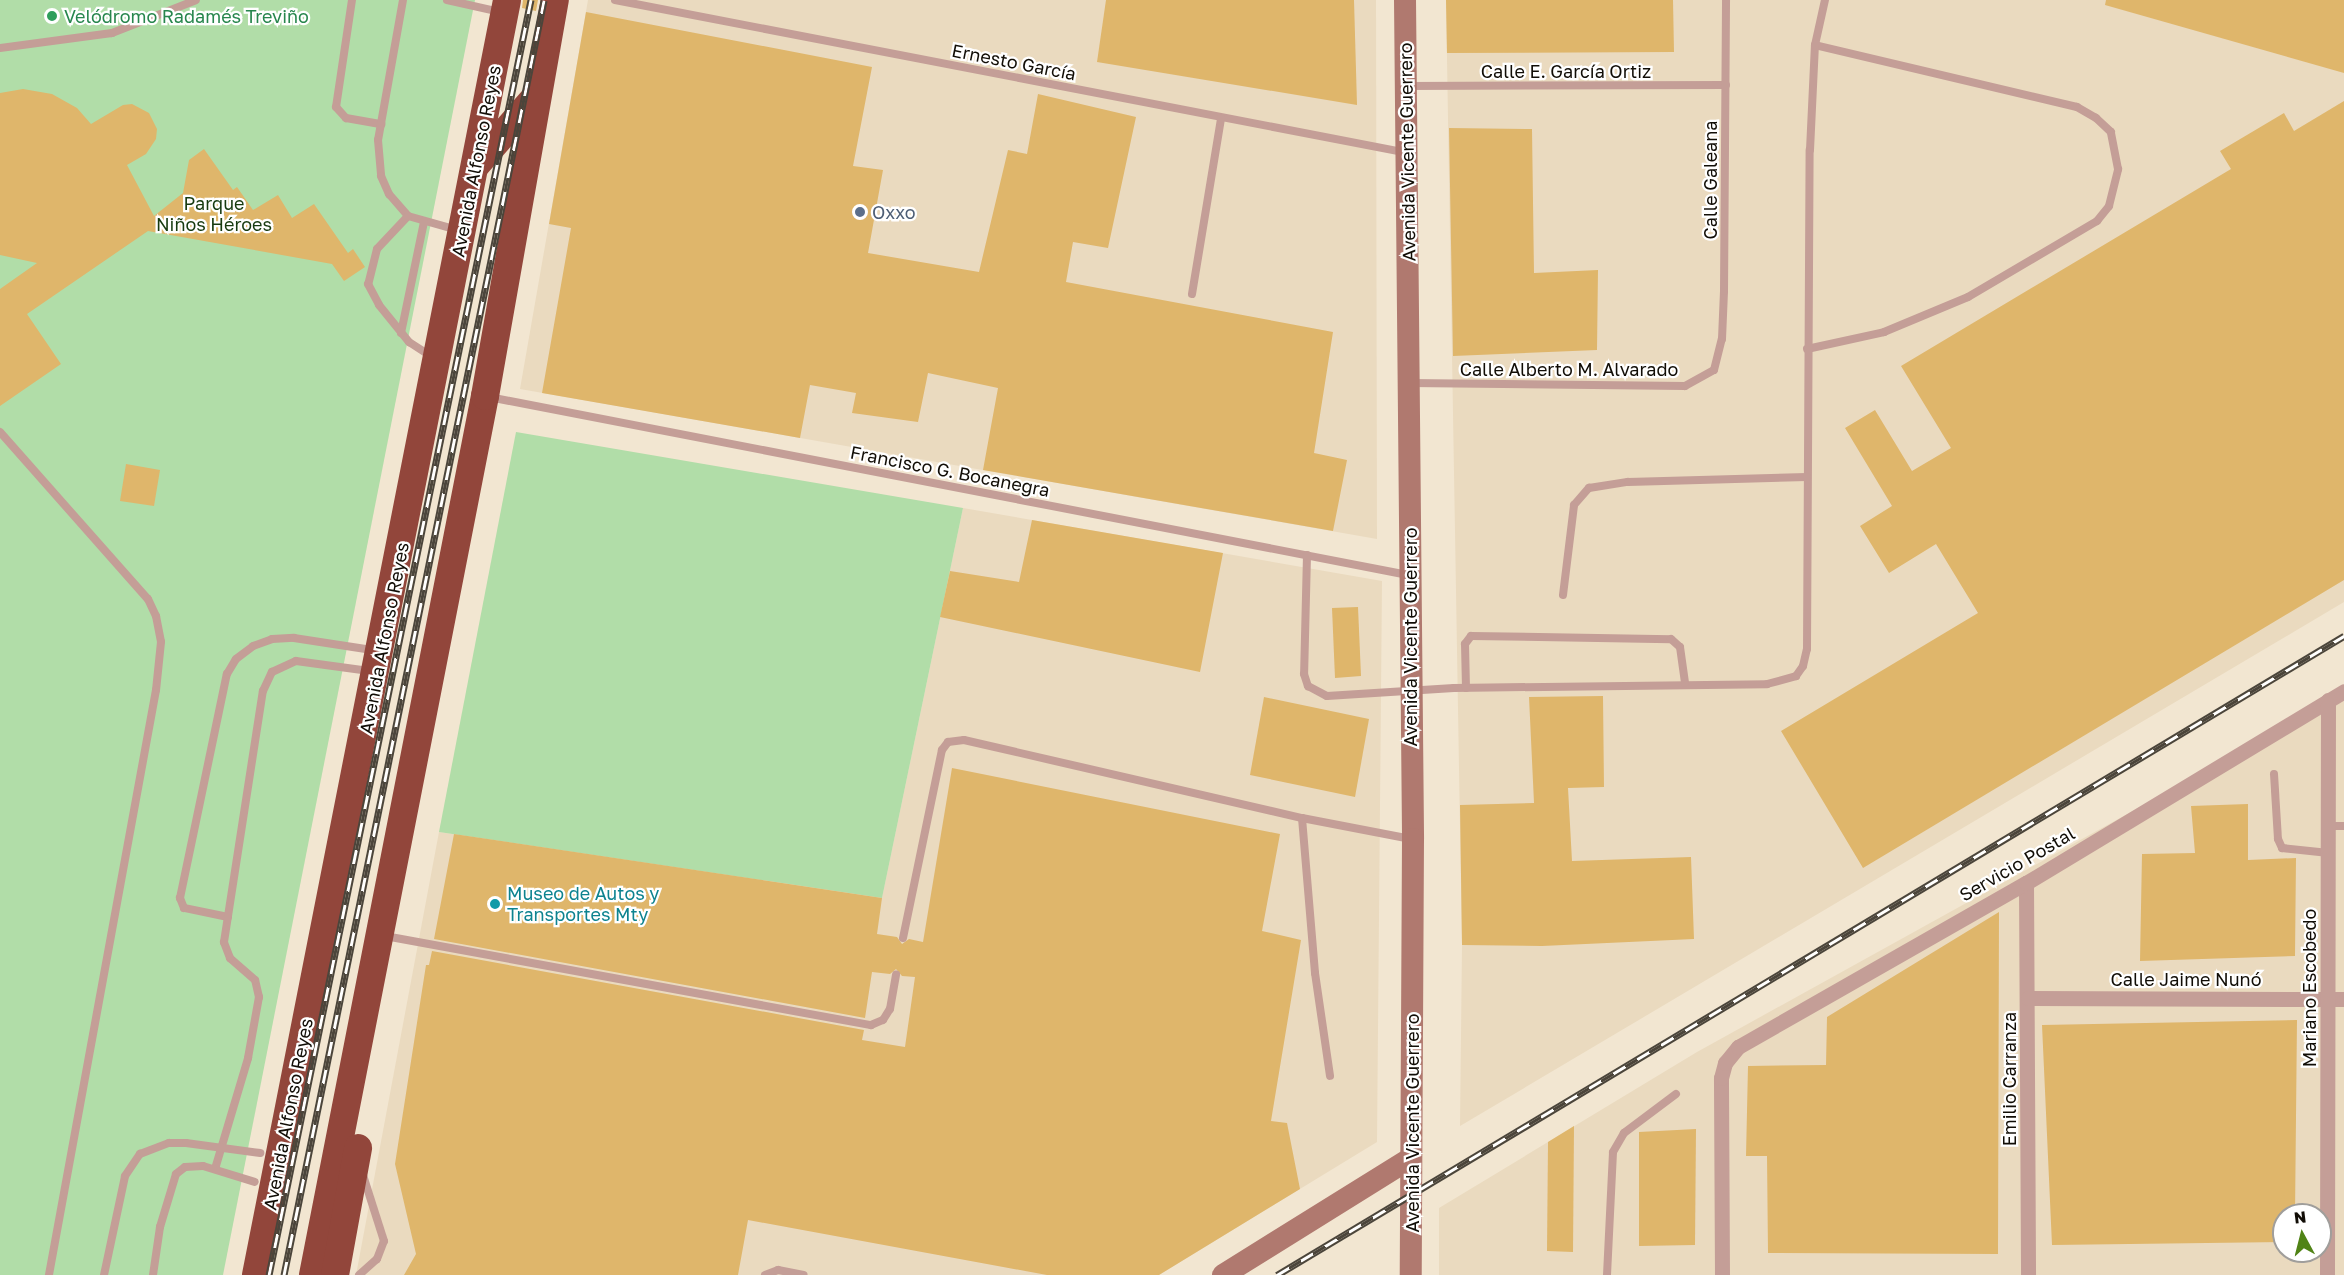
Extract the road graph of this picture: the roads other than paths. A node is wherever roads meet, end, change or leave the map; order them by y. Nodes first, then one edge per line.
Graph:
1 (196, 0) edge
2 (352, 0) edge
3 (403, 0) edge
4 (447, 0) edge
5 (555, 0) edge
6 (615, 0) edge
7 (1406, 0) edge
8 (1726, 0) edge
9 (1825, 0) edge
10 (506, 6) edge
11 (1815, 45) junction
12 (0, 48) edge
13 (1726, 85) junction
14 (1406, 86) junction
15 (538, 94) junction
16 (1221, 118) junction
17 (381, 124) junction
18 (1408, 153) junction
19 (475, 165) junction
20 (408, 216) junction
21 (424, 222) junction
22 (462, 231) junction
23 (1192, 294) dead end
24 (401, 333) junction
25 (1807, 349) junction
26 (1718, 360) joint
27 (437, 361) junction
28 (1408, 383) junction
29 (485, 396) junction
30 (0, 432) edge
31 (1807, 477) junction
32 (1307, 555) junction
33 (1410, 576) junction
34 (1563, 595) dead end
35 (379, 662) junction
36 (1685, 683) junction
37 (1466, 688) junction
38 (2344, 691) edge
39 (1410, 692) junction
40 (2328, 700) junction
41 (2274, 774) dead end
42 (1302, 818) junction
43 (2336, 826) edge
44 (1413, 839) junction
45 (2329, 853) junction
46 (2026, 883) junction
47 (228, 917) junction
48 (381, 936) junction
49 (903, 939) dead end
50 (318, 965) junction
51 (896, 975) dead end
52 (2028, 998) junction
53 (2337, 999) edge
54 (354, 1075) junction
55 (1330, 1076) dead end
56 (1676, 1094) dead end
57 (223, 1145) junction
58 (260, 1153) junction
59 (1411, 1158) junction
60 (356, 1159) junction
61 (216, 1169) junction
62 (255, 1182) junction
63 (258, 1263) edge
64 (49, 1275) edge
65 (104, 1275) edge
66 (153, 1275) edge
67 (236, 1275) edge
68 (313, 1275) edge
69 (335, 1275) edge
70 (359, 1275) edge
71 (765, 1275) edge
72 (804, 1275) edge
73 (1223, 1275) edge
74 (1411, 1275) edge
75 (1607, 1275) edge
76 (1722, 1275) edge
77 (2028, 1275) edge
78 (2327, 1275) edge

1 - 12 lane
2 - 17 lane
3 - 17 lane
4 - 10 lane
5 - 15 highway
6 - 16 lane, Ernesto García
7 - 14 main road, Avenida Vicente Guerrero
8 - 13 lane, Calle Galeana
9 - 11 lane
10 - 19 highway, Avenida Alfonso Reyes
11 - 25 lane
11 - 25 lane
13 - 14 lane, Calle E. García Ortiz
13 - 26 lane, Calle Galeana
14 - 18 main road, Avenida Vicente Guerrero
15 - 19 highway
15 - 29 highway
16 - 18 lane, Ernesto García
16 - 23 lane
17 - 20 lane
18 - 28 main road, Avenida Vicente Guerrero
19 - 22 highway, Avenida Alfonso Reyes
20 - 21 lane
20 - 24 lane
21 - 22 lane
21 - 24 lane
22 - 27 highway, Avenida Alfonso Reyes
24 - 27 lane
25 - 31 lane
26 - 28 lane, Calle Alberto M. Alvarado
27 - 35 highway, Avenida Alfonso Reyes
28 - 33 main road, Avenida Vicente Guerrero
29 - 32 lane, Francisco G. Bocanegra
29 - 48 highway
30 - 64 lane
31 - 34 lane
31 - 36 lane
32 - 33 lane, Francisco G. Bocanegra
32 - 39 lane
33 - 39 main road, Avenida Vicente Guerrero
35 - 47 lane
35 - 47 lane
35 - 50 highway, Avenida Alfonso Reyes
36 - 37 lane
36 - 37 lane
37 - 39 lane
38 - 40 street, Servicio Postal
39 - 44 main road, Avenida Vicente Guerrero
40 - 43 street, Mariano Escobedo
40 - 46 street, Servicio Postal
41 - 45 lane
42 - 44 lane
42 - 49 lane
42 - 55 lane
43 - 45 street, Mariano Escobedo
44 - 59 main road, Avenida Vicente Guerrero
45 - 53 street, Mariano Escobedo
46 - 52 street, Emilio Carranza
46 - 76 street, Servicio Postal
47 - 57 lane
48 - 51 lane
48 - 54 highway
50 - 58 highway
50 - 63 highway, Avenida Alfonso Reyes
52 - 53 street, Calle Jaime Nunó
52 - 77 street, Emilio Carranza
53 - 78 street, Mariano Escobedo
54 - 60 highway
54 - 68 highway
56 - 75 lane
57 - 58 lane
57 - 61 lane
57 - 65 lane
58 - 62 highway
59 - 73 main road
59 - 74 main road, Avenida Vicente Guerrero
60 - 69 highway
60 - 70 lane
61 - 62 lane
61 - 66 lane
62 - 67 highway
71 - 72 lane

